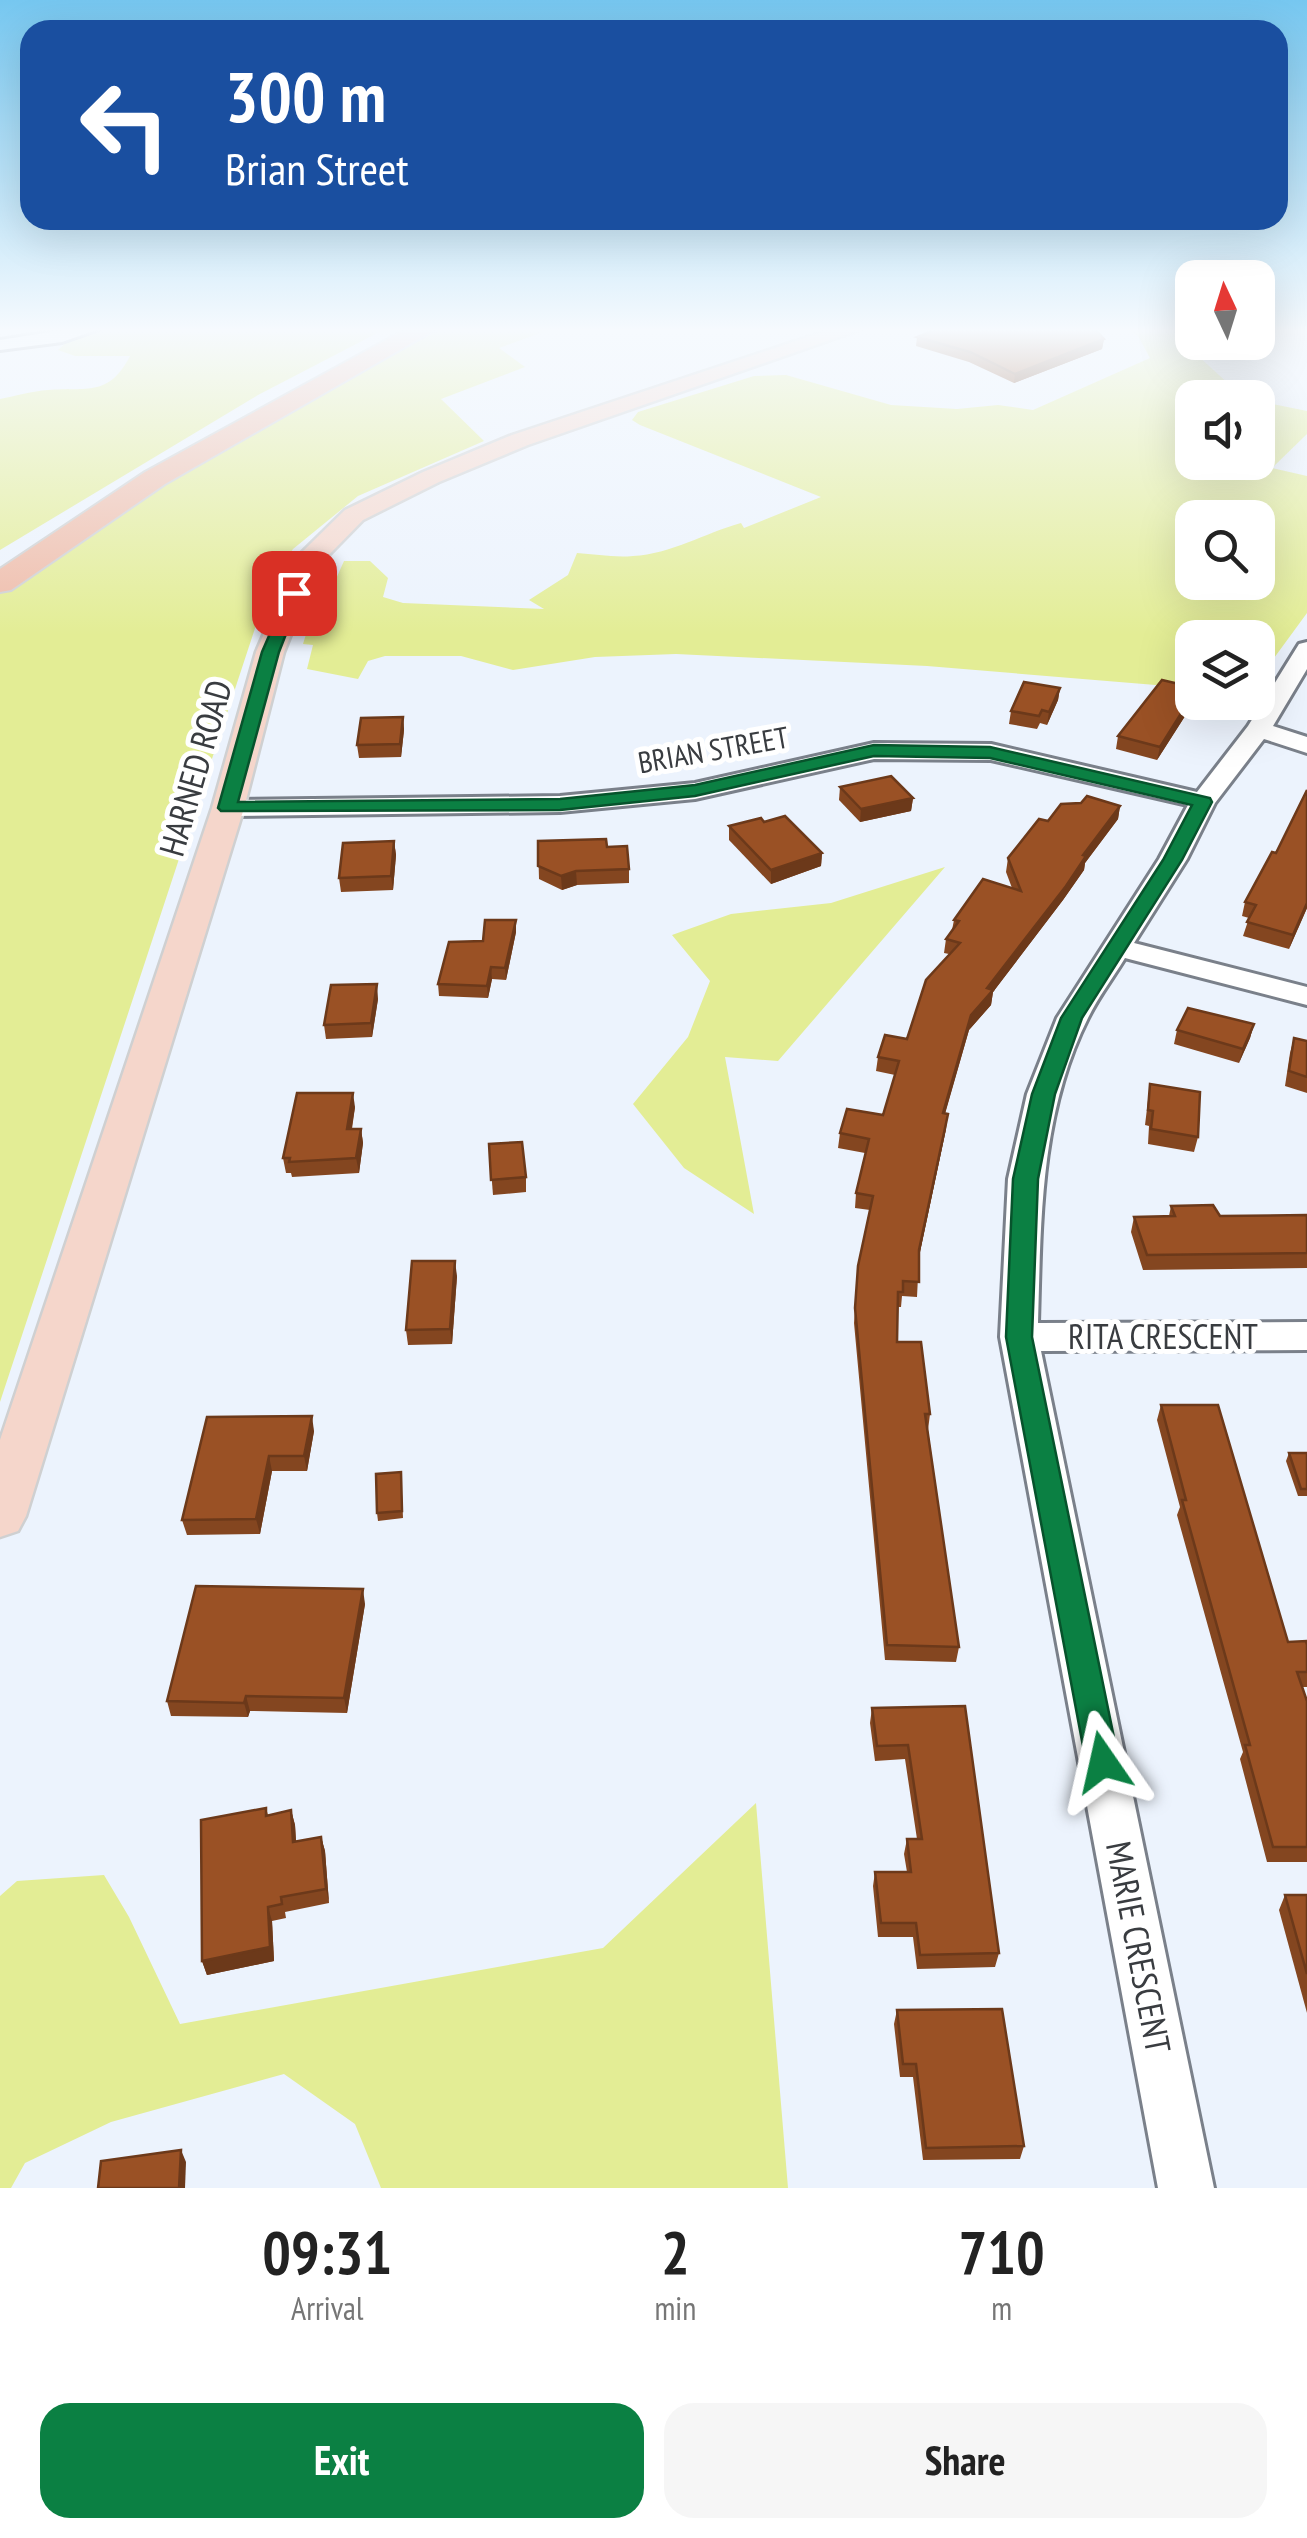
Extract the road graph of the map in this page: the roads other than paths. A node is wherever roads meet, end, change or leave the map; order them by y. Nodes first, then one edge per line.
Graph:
1 (207, 430) edge
2 (241, 430) edge
3 (550, 430) edge
4 (0, 558) edge
5 (0, 582) edge
6 (1307, 649) edge
7 (1259, 729) junction
8 (1307, 745) edge
9 (1203, 802) junction
10 (228, 808) junction
11 (1116, 947) junction
12 (1307, 996) edge
13 (1307, 1336) edge
14 (1019, 1337) junction
15 (0, 1516) edge
16 (1186, 2188) edge

1 - 4 highway
2 - 5 highway
3 - 10 main road, HARNED ROAD
6 - 7 street, MARIE CRESCENT
7 - 8 street
7 - 9 street, MARIE CRESCENT
9 - 10 street, BRIAN STREET
9 - 11 street, MARIE CRESCENT
10 - 15 main road, HARNED ROAD
11 - 12 street
11 - 14 street, MARIE CRESCENT
13 - 14 street, RITA CRESCENT
14 - 16 street, MARIE CRESCENT

